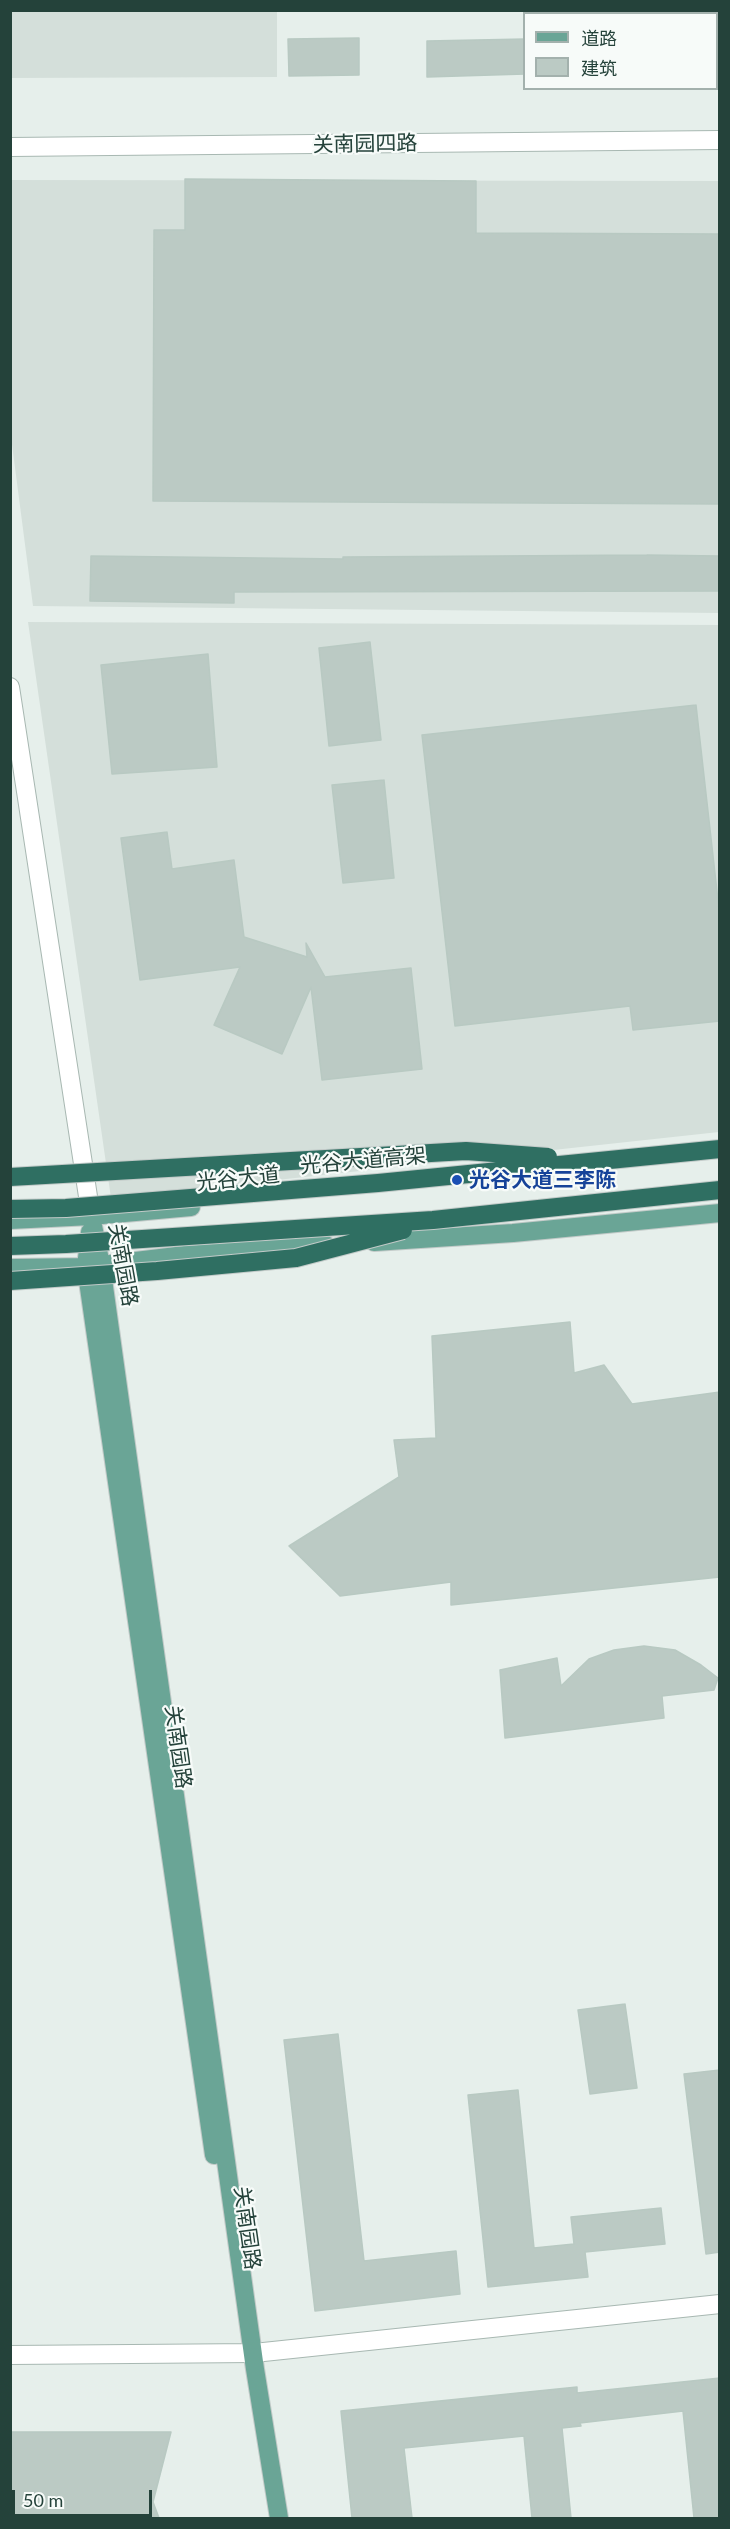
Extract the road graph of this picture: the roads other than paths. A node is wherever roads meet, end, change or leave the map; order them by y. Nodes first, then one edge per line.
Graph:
1 (720, 140) edge
2 (10, 147) edge
3 (10, 687) edge
4 (720, 1151) edge
5 (598, 1161) junction
6 (10, 1177) edge
7 (720, 1190) edge
8 (10, 1209) edge
9 (720, 1213) edge
10 (91, 1216) junction
11 (447, 1218) junction
12 (10, 1220) edge
13 (10, 1246) edge
14 (93, 1266) junction
15 (10, 1268) edge
16 (10, 1281) edge
17 (720, 2304) edge
18 (248, 2354) junction
19 (10, 2355) edge
20 (267, 2518) edge
21 (279, 2518) edge

1 - 2 street, 关南园四路
3 - 10 street
4 - 5 highway, 光谷大道高架, bridge
4 - 10 main road, 光谷大道
5 - 6 highway, bridge
5 - 8 highway, 光谷大道高架, bridge
7 - 11 highway, bridge
9 - 14 main road
10 - 12 main road, 光谷大道
10 - 14 main road, 关南园路
11 - 13 highway, bridge
11 - 16 highway, bridge
14 - 15 main road
14 - 18 main road, 关南园路
17 - 18 street
18 - 19 street
18 - 20 main road, 关南园路
18 - 21 main road, 关南园路

